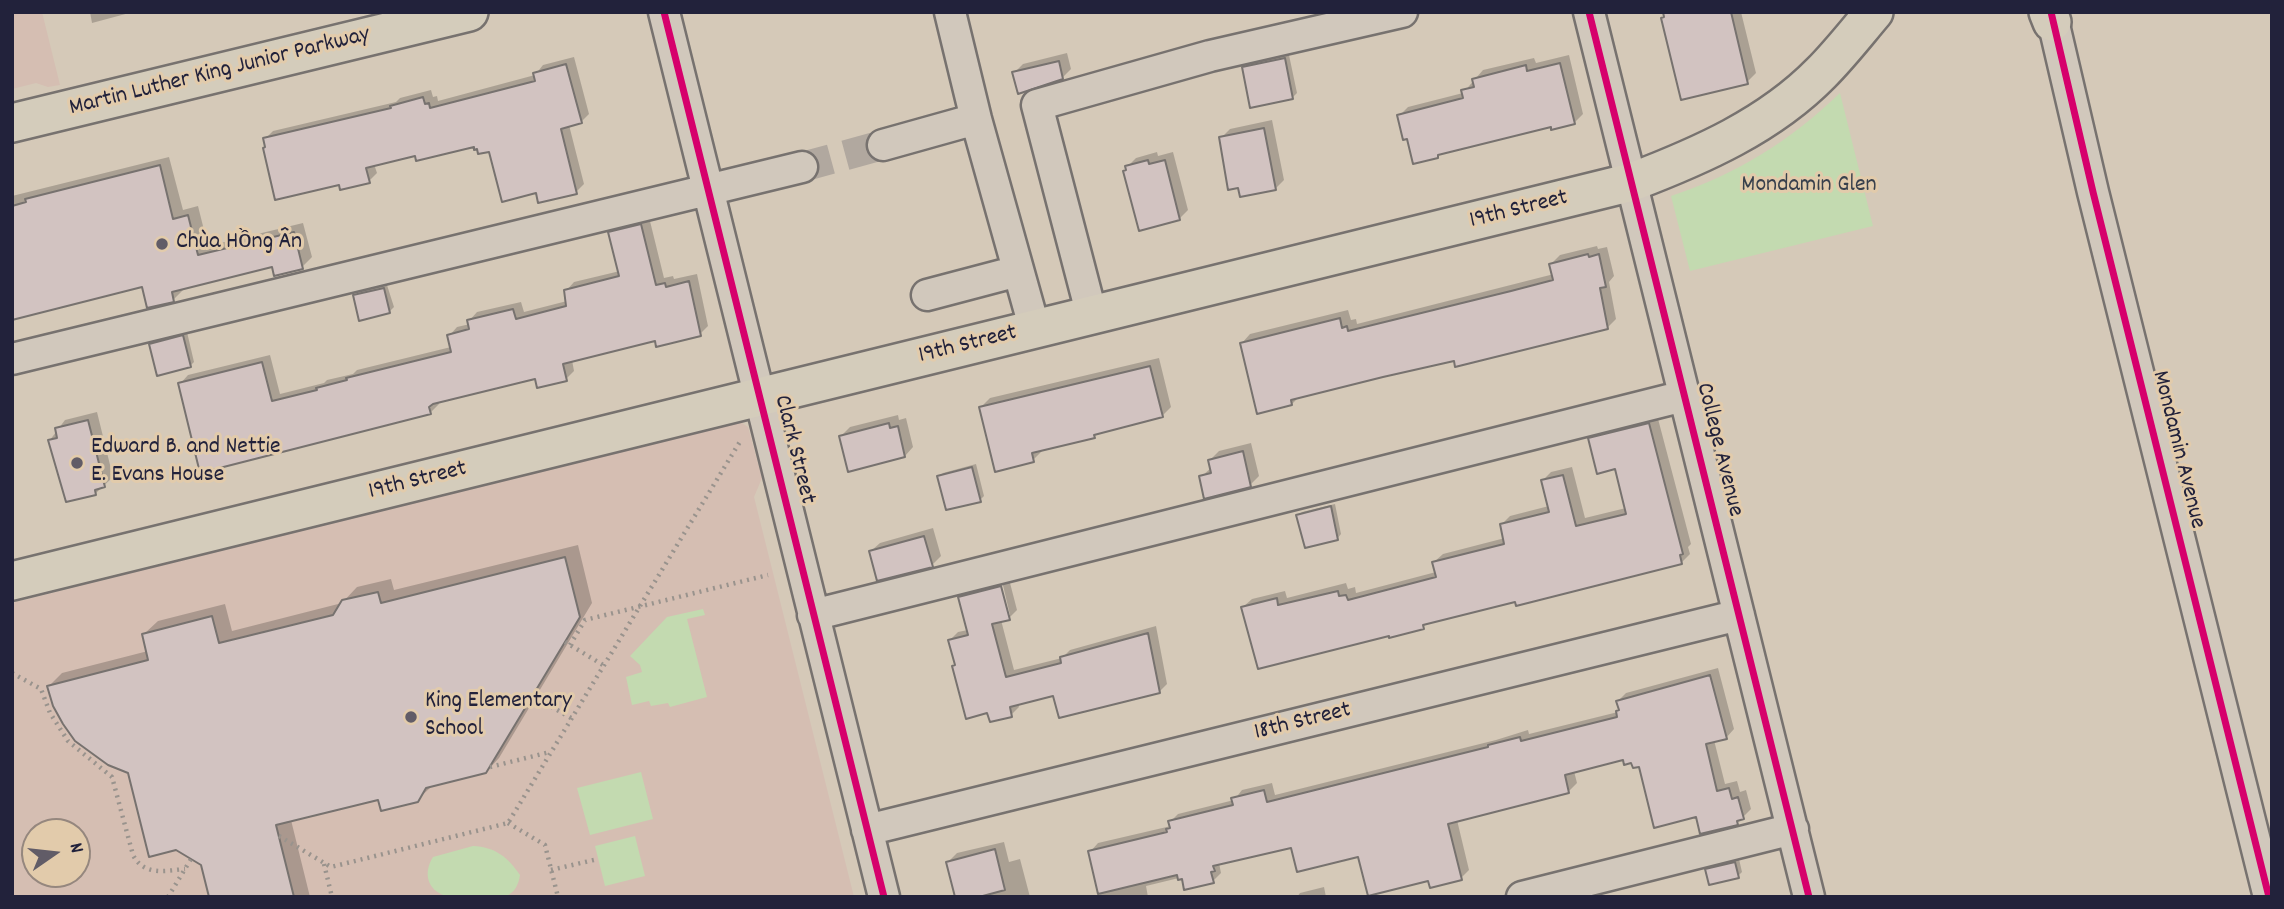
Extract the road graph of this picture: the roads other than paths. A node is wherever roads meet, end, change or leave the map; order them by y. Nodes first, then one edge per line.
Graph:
1 (468, 12) edge
2 (664, 12) edge
3 (950, 12) edge
4 (1402, 12) edge
5 (1589, 12) edge
6 (1874, 12) edge
7 (2050, 16) edge
8 (976, 119) junction
9 (12, 123) edge
10 (883, 145) tunnel mouth
11 (802, 167) tunnel mouth
12 (1632, 182) junction
13 (709, 191) junction
14 (1018, 271) junction
15 (927, 295) dead end
16 (1092, 316) junction
17 (1035, 330) junction
18 (12, 359) edge
19 (1684, 396) junction
20 (760, 398) junction
21 (12, 581) edge
22 (813, 615) junction
23 (1739, 615) junction
24 (1793, 829) junction
25 (867, 830) junction
26 (884, 897) edge
27 (1522, 897) edge
28 (1809, 897) edge
29 (2269, 897) edge

1 - 9 main road, Martin Luther King Junior Parkway
2 - 13 street, Clark Street
3 - 8 street
4 - 16 street
5 - 12 street, College Avenue
6 - 12 main road, 19th Street
7 - 29 street, Mondamin Avenue
8 - 10 street
8 - 14 street
11 - 13 street
12 - 16 main road, 19th Street
12 - 19 street, College Avenue
13 - 18 street
13 - 20 street, Clark Street
14 - 15 street
14 - 17 street
16 - 17 main road, 19th Street
17 - 20 main road, 19th Street
19 - 22 street
19 - 23 street, College Avenue
20 - 21 main road, 19th Street
20 - 22 street, Clark Street
22 - 25 street, Clark Street
23 - 24 street, College Avenue
23 - 25 street, 18th Street
24 - 27 street
24 - 28 street, College Avenue
25 - 26 street, Clark Street

